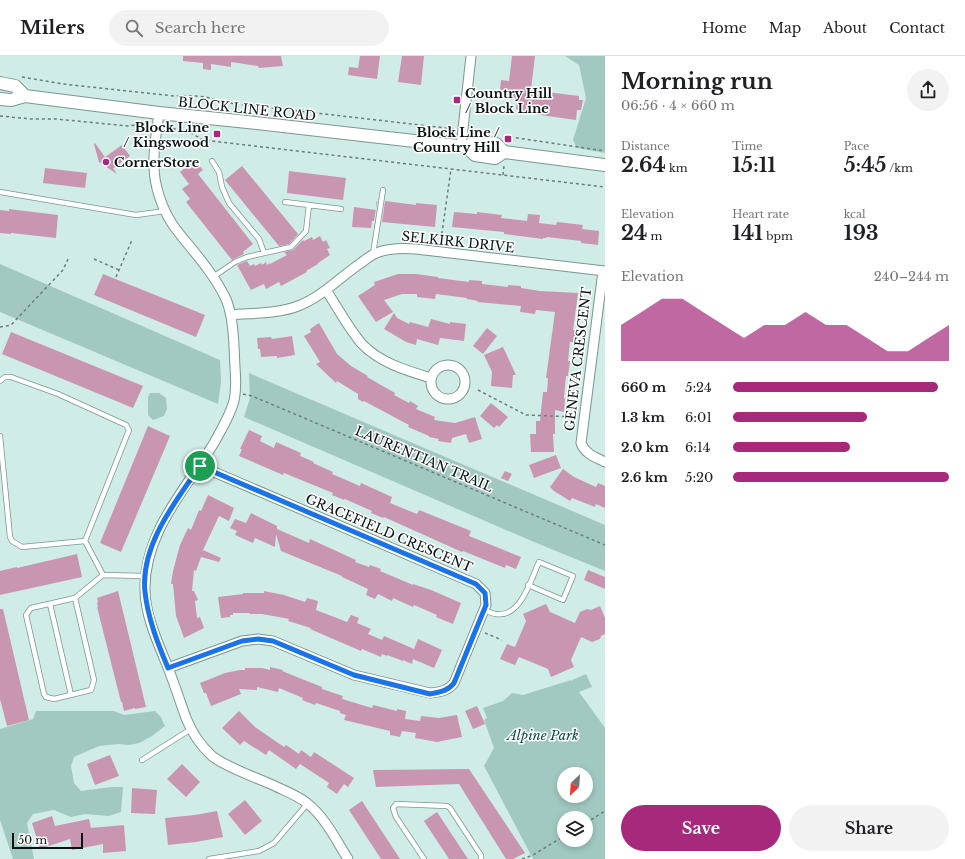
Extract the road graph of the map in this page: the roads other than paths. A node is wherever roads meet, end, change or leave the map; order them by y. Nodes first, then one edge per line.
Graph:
1 (471, 56) edge
2 (0, 83) edge
3 (25, 96) junction
4 (0, 99) edge
5 (159, 113) junction
6 (464, 147) junction
7 (212, 161) dead end
8 (605, 164) edge
9 (383, 190) dead end
10 (0, 192) edge
11 (285, 202) dead end
12 (309, 205) junction
13 (341, 209) dead end
14 (165, 211) junction
15 (264, 253) junction
16 (373, 254) junction
17 (604, 271) edge
18 (213, 277) junction
19 (326, 290) junction
20 (231, 315) junction
21 (431, 378) dead end
22 (0, 379) edge
23 (0, 436) edge
24 (605, 462) edge
25 (200, 466) junction
26 (85, 541) junction
27 (103, 575) junction
28 (145, 576) junction
29 (528, 585) junction
30 (75, 598) junction
31 (50, 604) junction
32 (484, 610) junction
33 (168, 668) junction
34 (71, 695) junction
35 (191, 729) junction
36 (142, 760) dead end
37 (308, 804) junction
38 (209, 859) edge
39 (348, 859) edge
40 (424, 859) edge
41 (481, 859) edge

1 - 6 street
2 - 3 street, BLOCK LINE ROAD
3 - 4 street, BLOCK LINE ROAD
3 - 5 street, BLOCK LINE ROAD
5 - 6 street, BLOCK LINE ROAD
5 - 14 street
6 - 8 street, BLOCK LINE ROAD
7 - 15 lane
9 - 16 lane
10 - 14 lane
11 - 12 lane
12 - 13 lane
12 - 15 lane
14 - 18 street
15 - 18 lane
16 - 17 street, SELKIRK DRIVE
16 - 19 street, SELKIRK DRIVE
17 - 24 street, GENEVA CRESCENT
18 - 20 street
19 - 20 street, SELKIRK DRIVE
19 - 21 street
20 - 25 street
22 - 26 lane
23 - 26 lane
25 - 28 street
25 - 32 street, GRACEFIELD CRESCENT
26 - 27 lane
27 - 28 lane
27 - 30 lane
28 - 33 street
29 - 29 lane
29 - 32 lane
30 - 31 lane
30 - 34 lane
31 - 34 lane
31 - 34 lane
32 - 33 street, GRACEFIELD CRESCENT
33 - 35 street
35 - 36 lane
35 - 37 street
37 - 38 lane
37 - 39 street
40 - 41 lane

